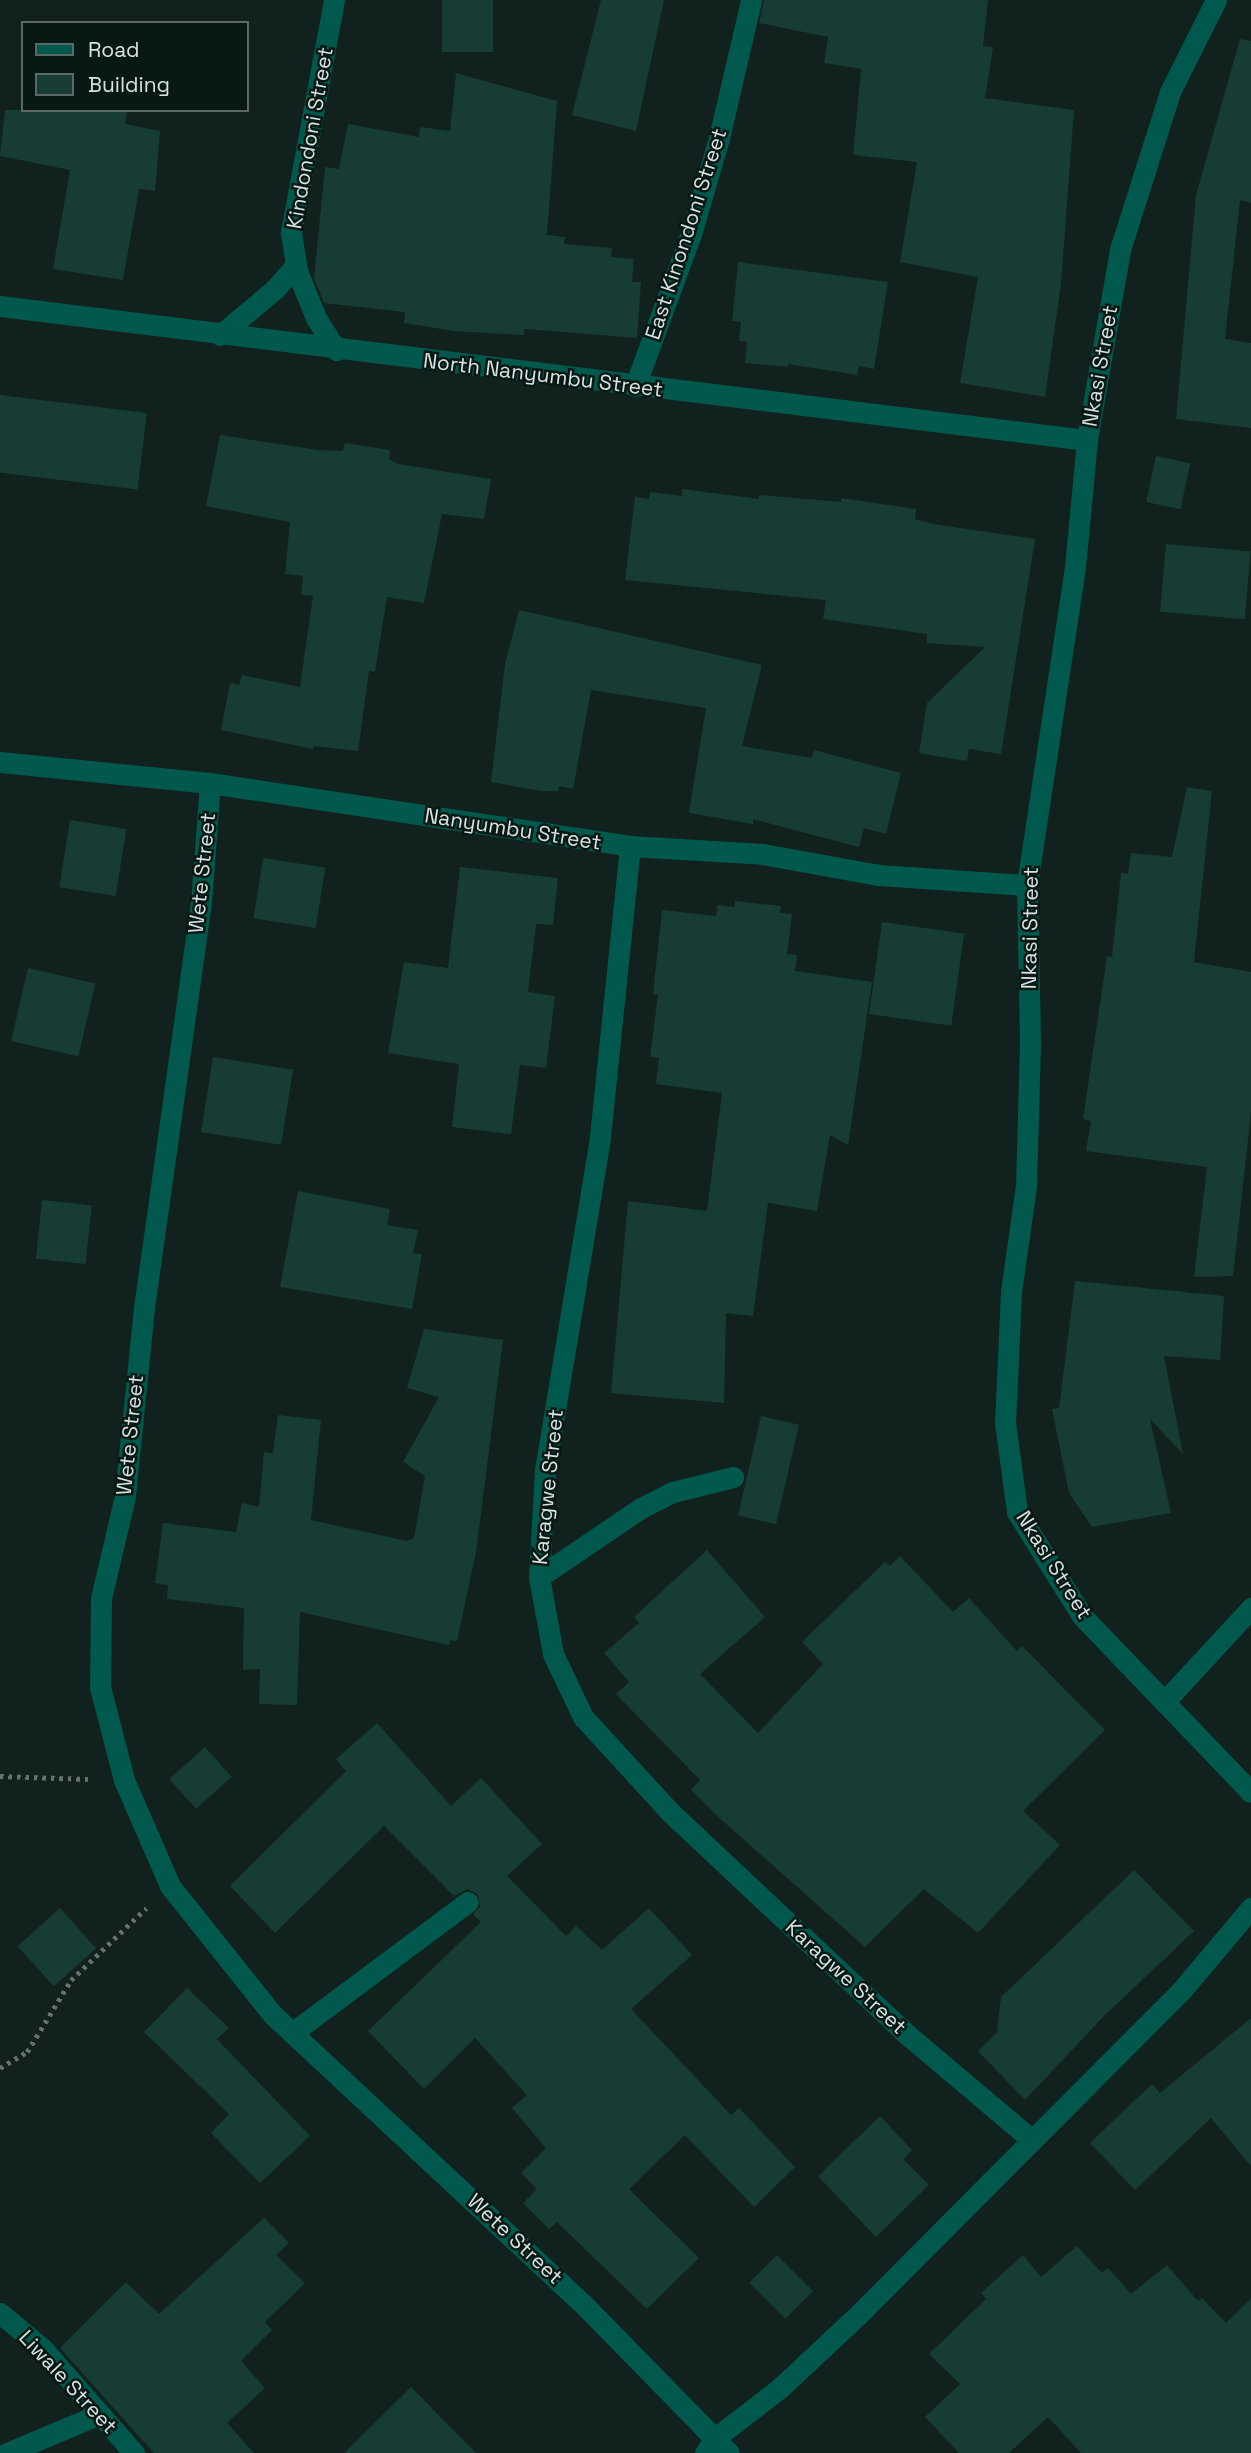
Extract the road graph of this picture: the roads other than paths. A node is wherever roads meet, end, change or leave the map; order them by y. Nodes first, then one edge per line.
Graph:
1 (334, 0) edge
2 (751, 0) edge
3 (1216, 0) edge
4 (296, 265) junction
5 (0, 306) edge
6 (220, 335) junction
7 (336, 350) junction
8 (635, 386) junction
9 (1087, 440) junction
10 (0, 762) edge
11 (210, 783) junction
12 (630, 846) junction
13 (1027, 885) junction
14 (733, 1477) dead end
15 (539, 1577) junction
16 (1251, 1608) edge
17 (1166, 1701) junction
18 (1251, 1792) edge
19 (468, 1902) dead end
20 (1251, 1908) edge
21 (292, 2033) junction
22 (1032, 2140) junction
23 (0, 2313) edge
24 (100, 2414) junction
25 (716, 2448) edge
26 (7, 2453) edge
27 (134, 2453) edge

1 - 4 street, Kindondoni Street
2 - 8 street, East Kinondoni Street
3 - 9 street, Nkasi Street
4 - 6 street
4 - 7 street, Kindondoni Street
5 - 6 street, North Nanyumbu Street
6 - 7 street, North Nanyumbu Street
7 - 8 street, North Nanyumbu Street
8 - 9 street, North Nanyumbu Street
9 - 13 street, Nkasi Street
10 - 11 street, Nanyumbu Street
11 - 12 street, Nanyumbu Street
11 - 21 street, Wete Street
12 - 13 street, Nanyumbu Street
12 - 15 street, Karagwe Street
13 - 17 street, Nkasi Street
14 - 15 street
15 - 22 street, Karagwe Street
16 - 17 street
17 - 18 street, Nkasi Street
19 - 21 street
20 - 22 street
21 - 25 street, Wete Street
22 - 25 street
23 - 24 street, Liwale Street
24 - 26 street
24 - 27 street, Liwale Street

